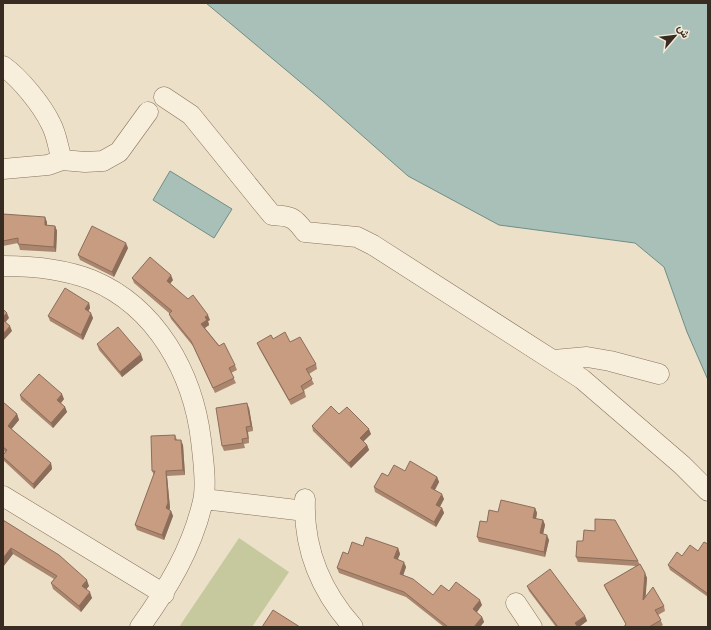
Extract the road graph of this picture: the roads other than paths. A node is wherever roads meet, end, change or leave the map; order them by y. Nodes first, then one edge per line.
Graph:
1 (3, 66) edge
2 (164, 97) dead end
3 (148, 112) dead end
4 (62, 160) junction
5 (3, 169) edge
6 (3, 266) edge
7 (554, 360) junction
8 (659, 374) dead end
9 (708, 491) edge
10 (3, 496) edge
11 (204, 499) junction
12 (164, 594) junction
13 (516, 603) dead end
14 (140, 627) edge
15 (353, 627) edge
16 (532, 627) edge

1 - 4 street
2 - 7 street
3 - 4 street
4 - 5 street
6 - 11 street
7 - 8 street
7 - 9 street
10 - 12 street
11 - 12 street
11 - 15 street
12 - 14 street
13 - 16 street

